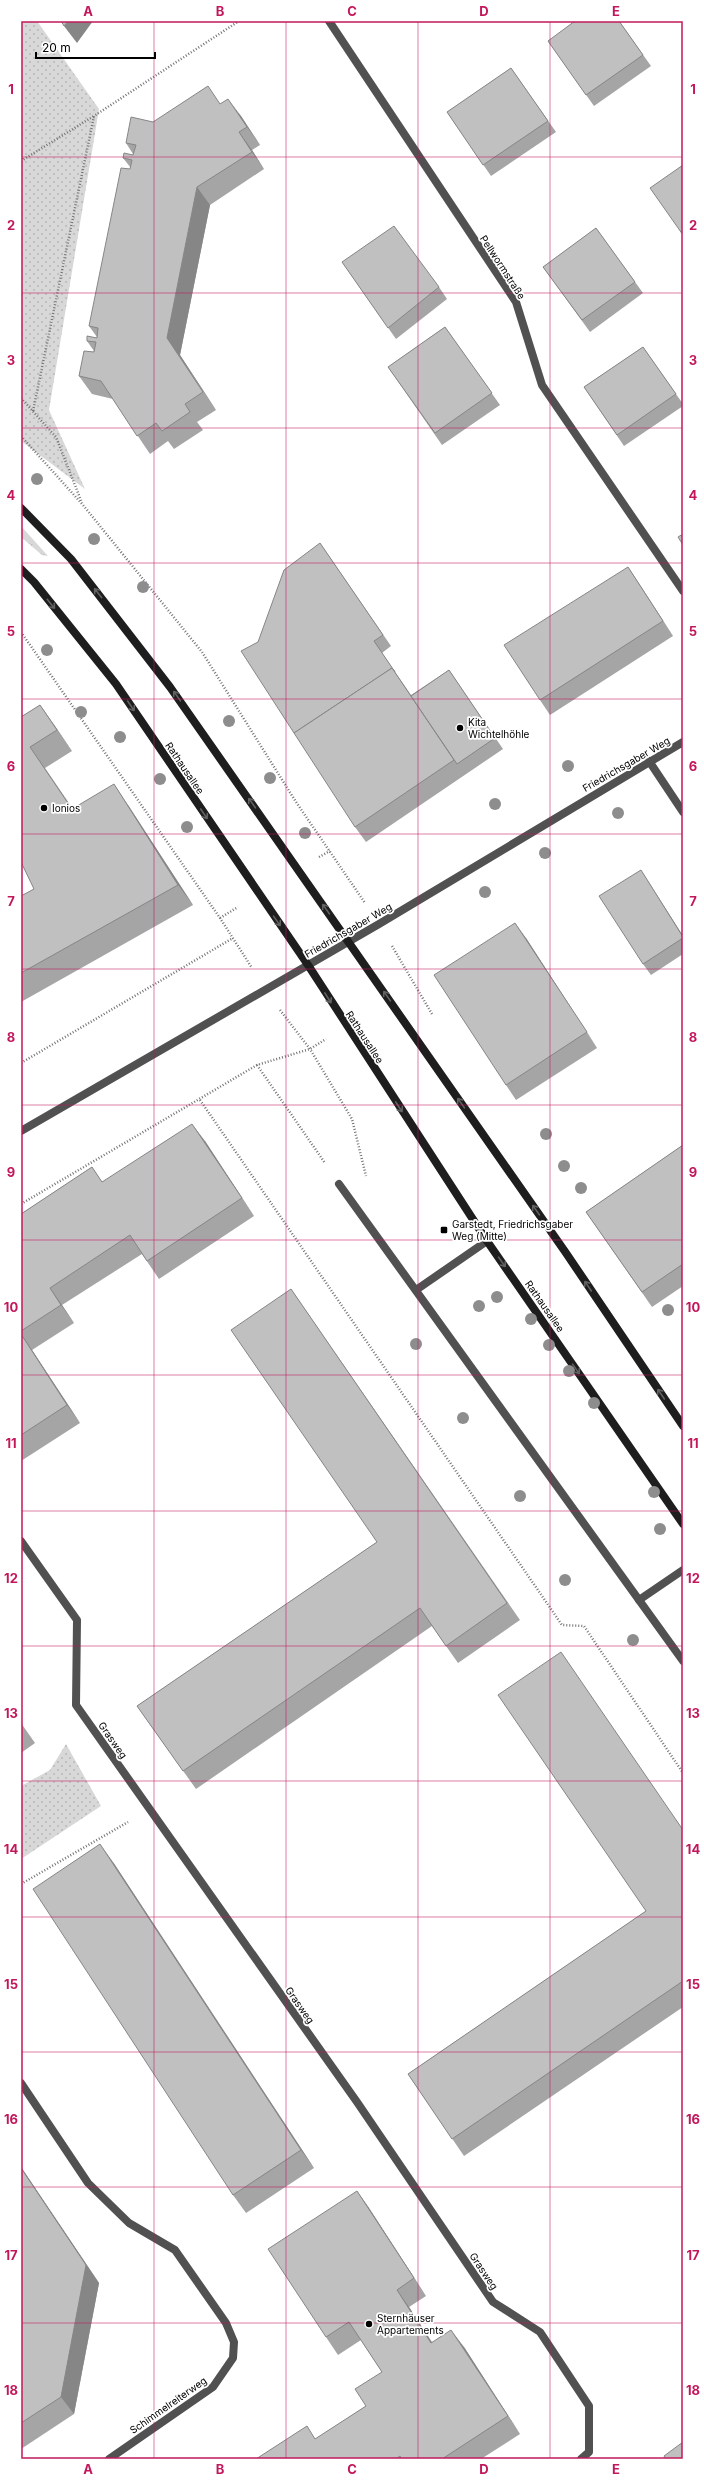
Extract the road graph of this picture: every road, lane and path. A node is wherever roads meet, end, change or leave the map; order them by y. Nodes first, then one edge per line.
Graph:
1 (239, 21) edge
2 (329, 21) edge
3 (94, 116) junction
4 (21, 161) edge
5 (21, 398) edge
6 (33, 411) junction
7 (21, 436) edge
8 (83, 506) junction
9 (21, 508) edge
10 (21, 569) edge
11 (683, 591) edge
12 (21, 632) edge
13 (683, 742) edge
14 (649, 760) junction
15 (683, 812) edge
16 (330, 850) dead end
17 (233, 938) junction
18 (349, 941) junction
19 (308, 965) junction
20 (265, 990) junction
21 (310, 1050) junction
22 (21, 1063) edge
23 (257, 1065) junction
24 (200, 1100) junction
25 (21, 1131) edge
26 (340, 1184) joint
27 (21, 1204) edge
28 (358, 1210) junction
29 (487, 1240) junction
30 (416, 1290) junction
31 (683, 1426) edge
32 (683, 1524) edge
33 (21, 1541) edge
34 (683, 1570) edge
35 (639, 1600) junction
36 (683, 1661) edge
37 (683, 1773) edge
38 (149, 1809) junction
39 (21, 1884) edge
40 (21, 2083) edge
41 (109, 2459) edge
42 (581, 2459) edge

1 - 3 path
2 - 11 street, Pellwormstraße
3 - 4 path
3 - 6 path
5 - 6 path
6 - 8 path
7 - 8 path
8 - 16 path
18 -> 9 main road
10 -> 19 main road, Rathausallee
12 - 17 path
13 - 14 street, Friedrichsgaber Weg
14 - 15 street
14 - 18 street, Friedrichsgaber Weg
17 - 20 path
17 - 22 path
18 - 19 street, Friedrichsgaber Weg
31 -> 18 main road
19 - 20 street, Friedrichsgaber Weg
19 -> 29 main road, Rathausallee
20 - 21 path
20 - 25 street, Friedrichsgaber Weg
21 - 23 path
21 - 28 path
23 - 24 path
23 - 26 path
24 - 27 path
24 - 37 path
26 - 28 street
28 - 30 street
29 - 30 street
29 -> 32 main road, Rathausallee
30 - 35 street
33 - 38 street, Grasweg
34 - 35 street
35 - 36 street
38 - 39 path
38 - 42 street, Grasweg
40 - 41 street, Schimmelreiterweg

